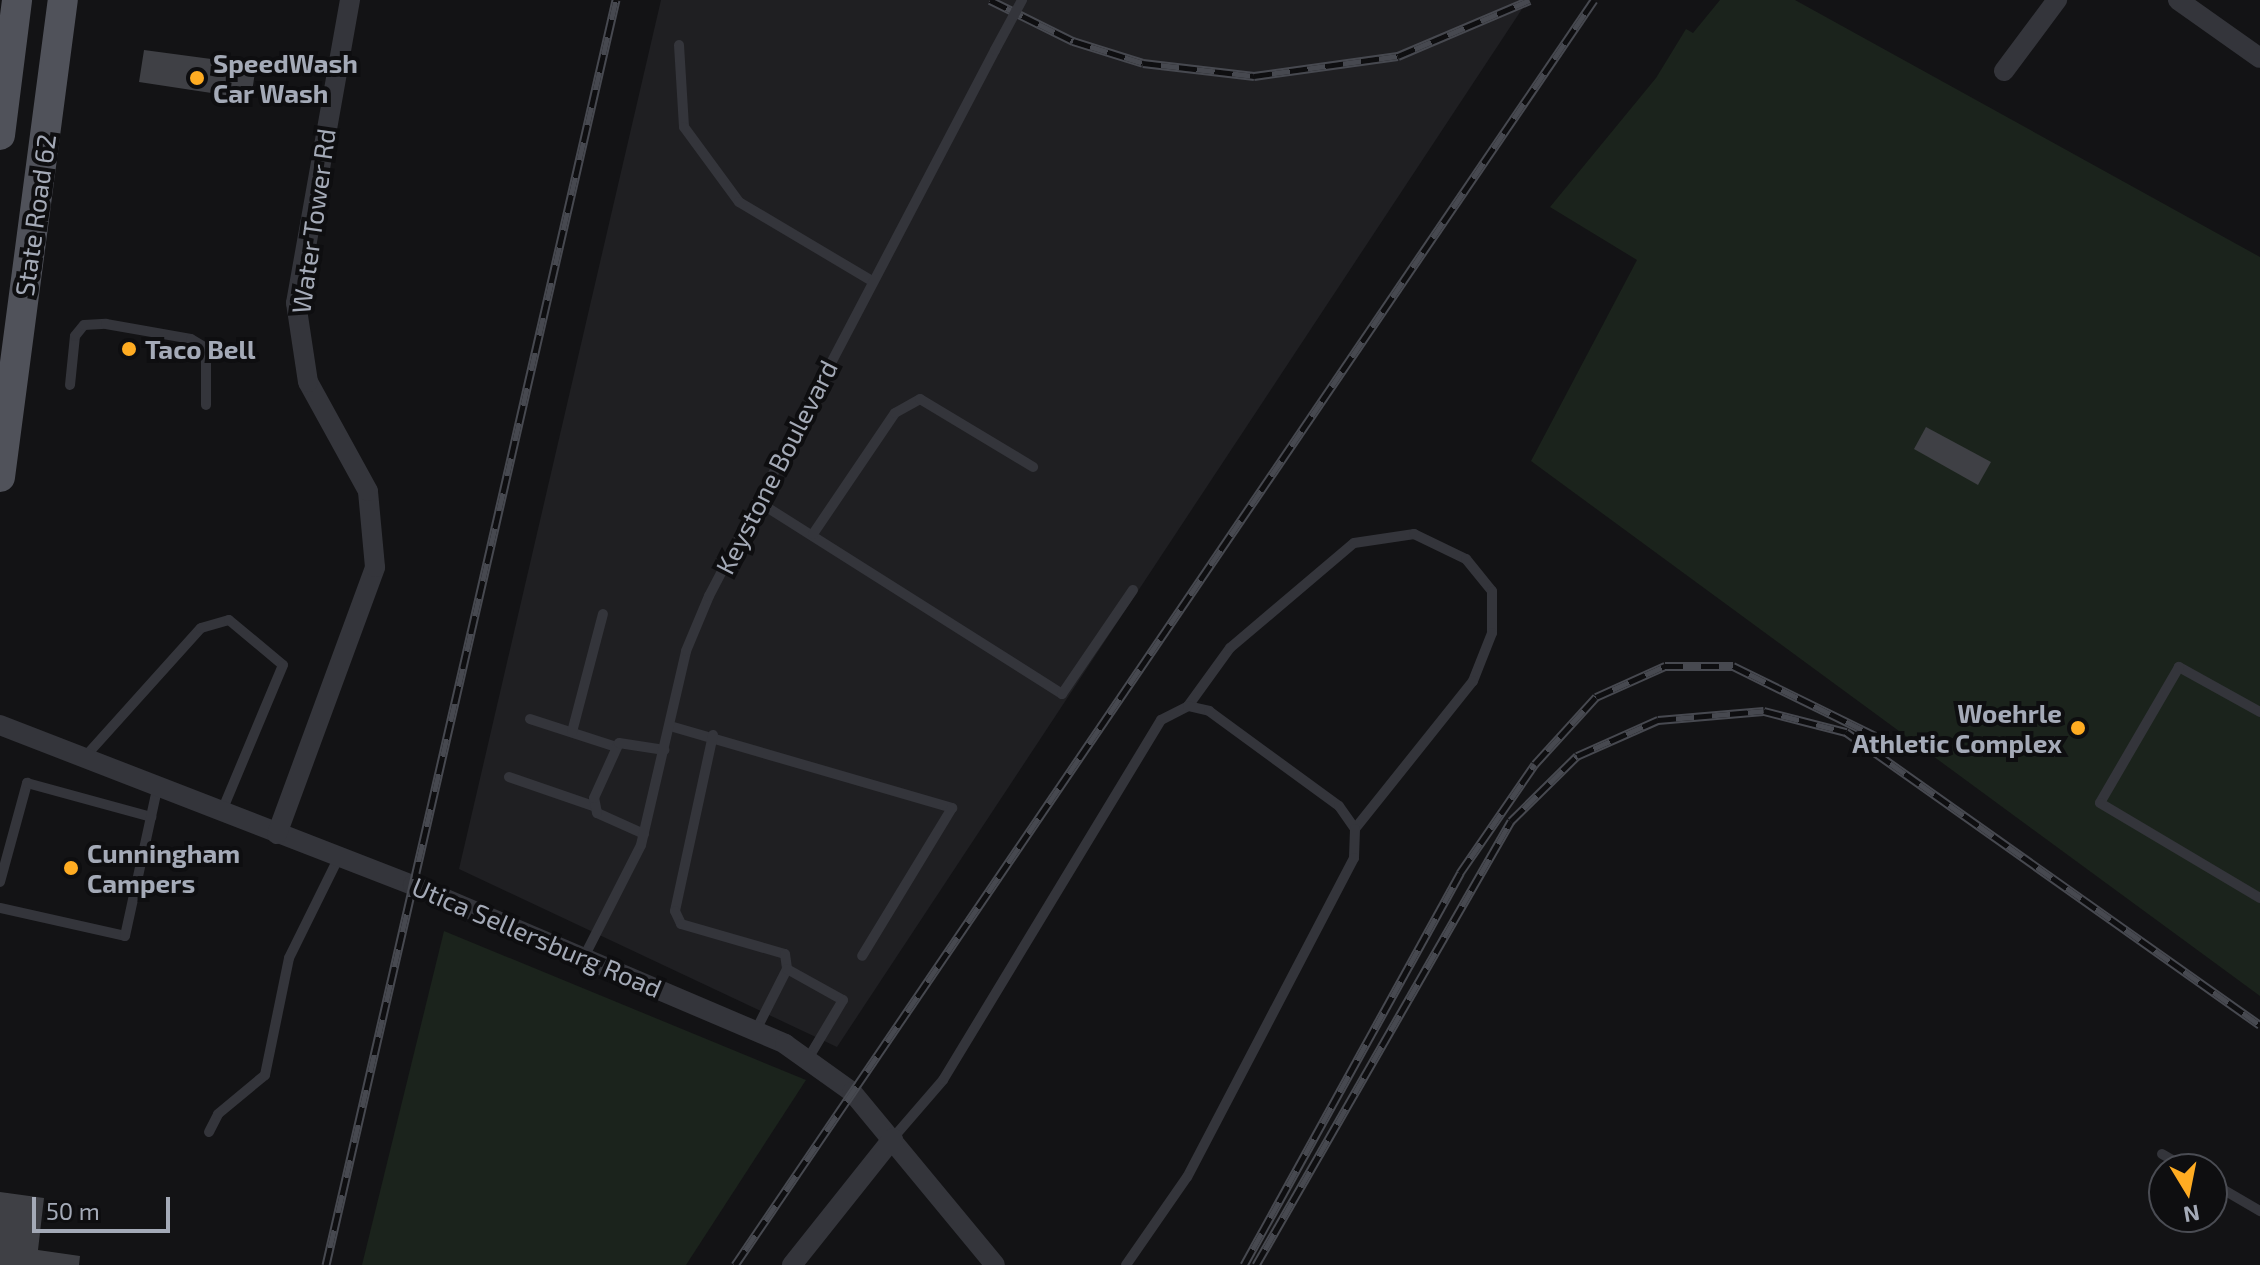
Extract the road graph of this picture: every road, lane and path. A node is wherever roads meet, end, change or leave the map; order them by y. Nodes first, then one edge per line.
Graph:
1 (17, 0) edge
2 (63, 0) edge
3 (350, 0) edge
4 (1022, 0) edge
5 (2057, 0) edge
6 (2178, 0) edge
7 (679, 45) dead end
8 (2260, 58) edge
9 (2004, 71) dead end
10 (0, 135) edge
11 (872, 281) junction
12 (70, 385) dead end
13 (206, 405) dead end
14 (1033, 467) dead end
15 (0, 477) edge
16 (757, 501) junction
17 (813, 534) junction
18 (1133, 590) dead end
19 (603, 614) dead end
20 (1188, 706) junction
21 (2260, 712) edge
22 (530, 719) dead end
23 (0, 725) edge
24 (670, 726) junction
25 (572, 732) junction
26 (713, 735) junction
27 (616, 747) junction
28 (664, 750) junction
29 (83, 759) junction
30 (509, 777) dead end
31 (157, 789) junction
32 (593, 806) junction
33 (221, 813) junction
34 (151, 817) junction
35 (1355, 829) junction
36 (277, 834) junction
37 (644, 834) junction
38 (338, 859) junction
39 (0, 882) edge
40 (2260, 898) edge
41 (0, 908) edge
42 (585, 955) junction
43 (862, 956) dead end
44 (787, 969) junction
45 (756, 1030) junction
46 (809, 1057) junction
47 (209, 1132) dead end
48 (893, 1138) junction
49 (2228, 1192) edge
50 (2260, 1211) edge
51 (792, 1265) edge
52 (995, 1265) edge
53 (1126, 1265) edge

1 - 10 main road
2 - 15 main road, State Road 62
3 - 36 street, Water Tower Rd
4 - 11 lane, Keystone Boulevard, bridge
5 - 9 street
6 - 8 street
7 - 11 lane
11 - 16 lane, Keystone Boulevard
12 - 13 lane
14 - 17 lane
16 - 17 lane
16 - 24 lane, Keystone Boulevard
17 - 18 lane
19 - 25 lane
20 - 35 lane
20 - 35 lane
20 - 48 lane
21 - 40 lane
22 - 25 lane
23 - 29 street, Utica Sellersburg Road
24 - 26 lane
24 - 28 lane, Keystone Boulevard
25 - 27 lane
26 - 43 lane
26 - 44 lane
27 - 28 lane
27 - 32 lane
28 - 37 lane, Keystone Boulevard
29 - 31 street, Utica Sellersburg Road
29 - 33 lane
30 - 32 lane
31 - 33 street, Utica Sellersburg Road
31 - 34 lane
32 - 37 lane
33 - 36 street, Utica Sellersburg Road
34 - 39 lane
34 - 41 lane
35 - 53 lane
36 - 38 street, Utica Sellersburg Road
37 - 42 lane, Keystone Boulevard
38 - 42 street, Utica Sellersburg Road
38 - 47 lane
42 - 45 street, Utica Sellersburg Road
44 - 45 lane
44 - 46 lane
45 - 46 street, Utica Sellersburg Road
46 - 48 street, Utica Sellersburg Road
48 - 51 street
48 - 52 street, Utica Sellersburg Road
49 - 50 lane

